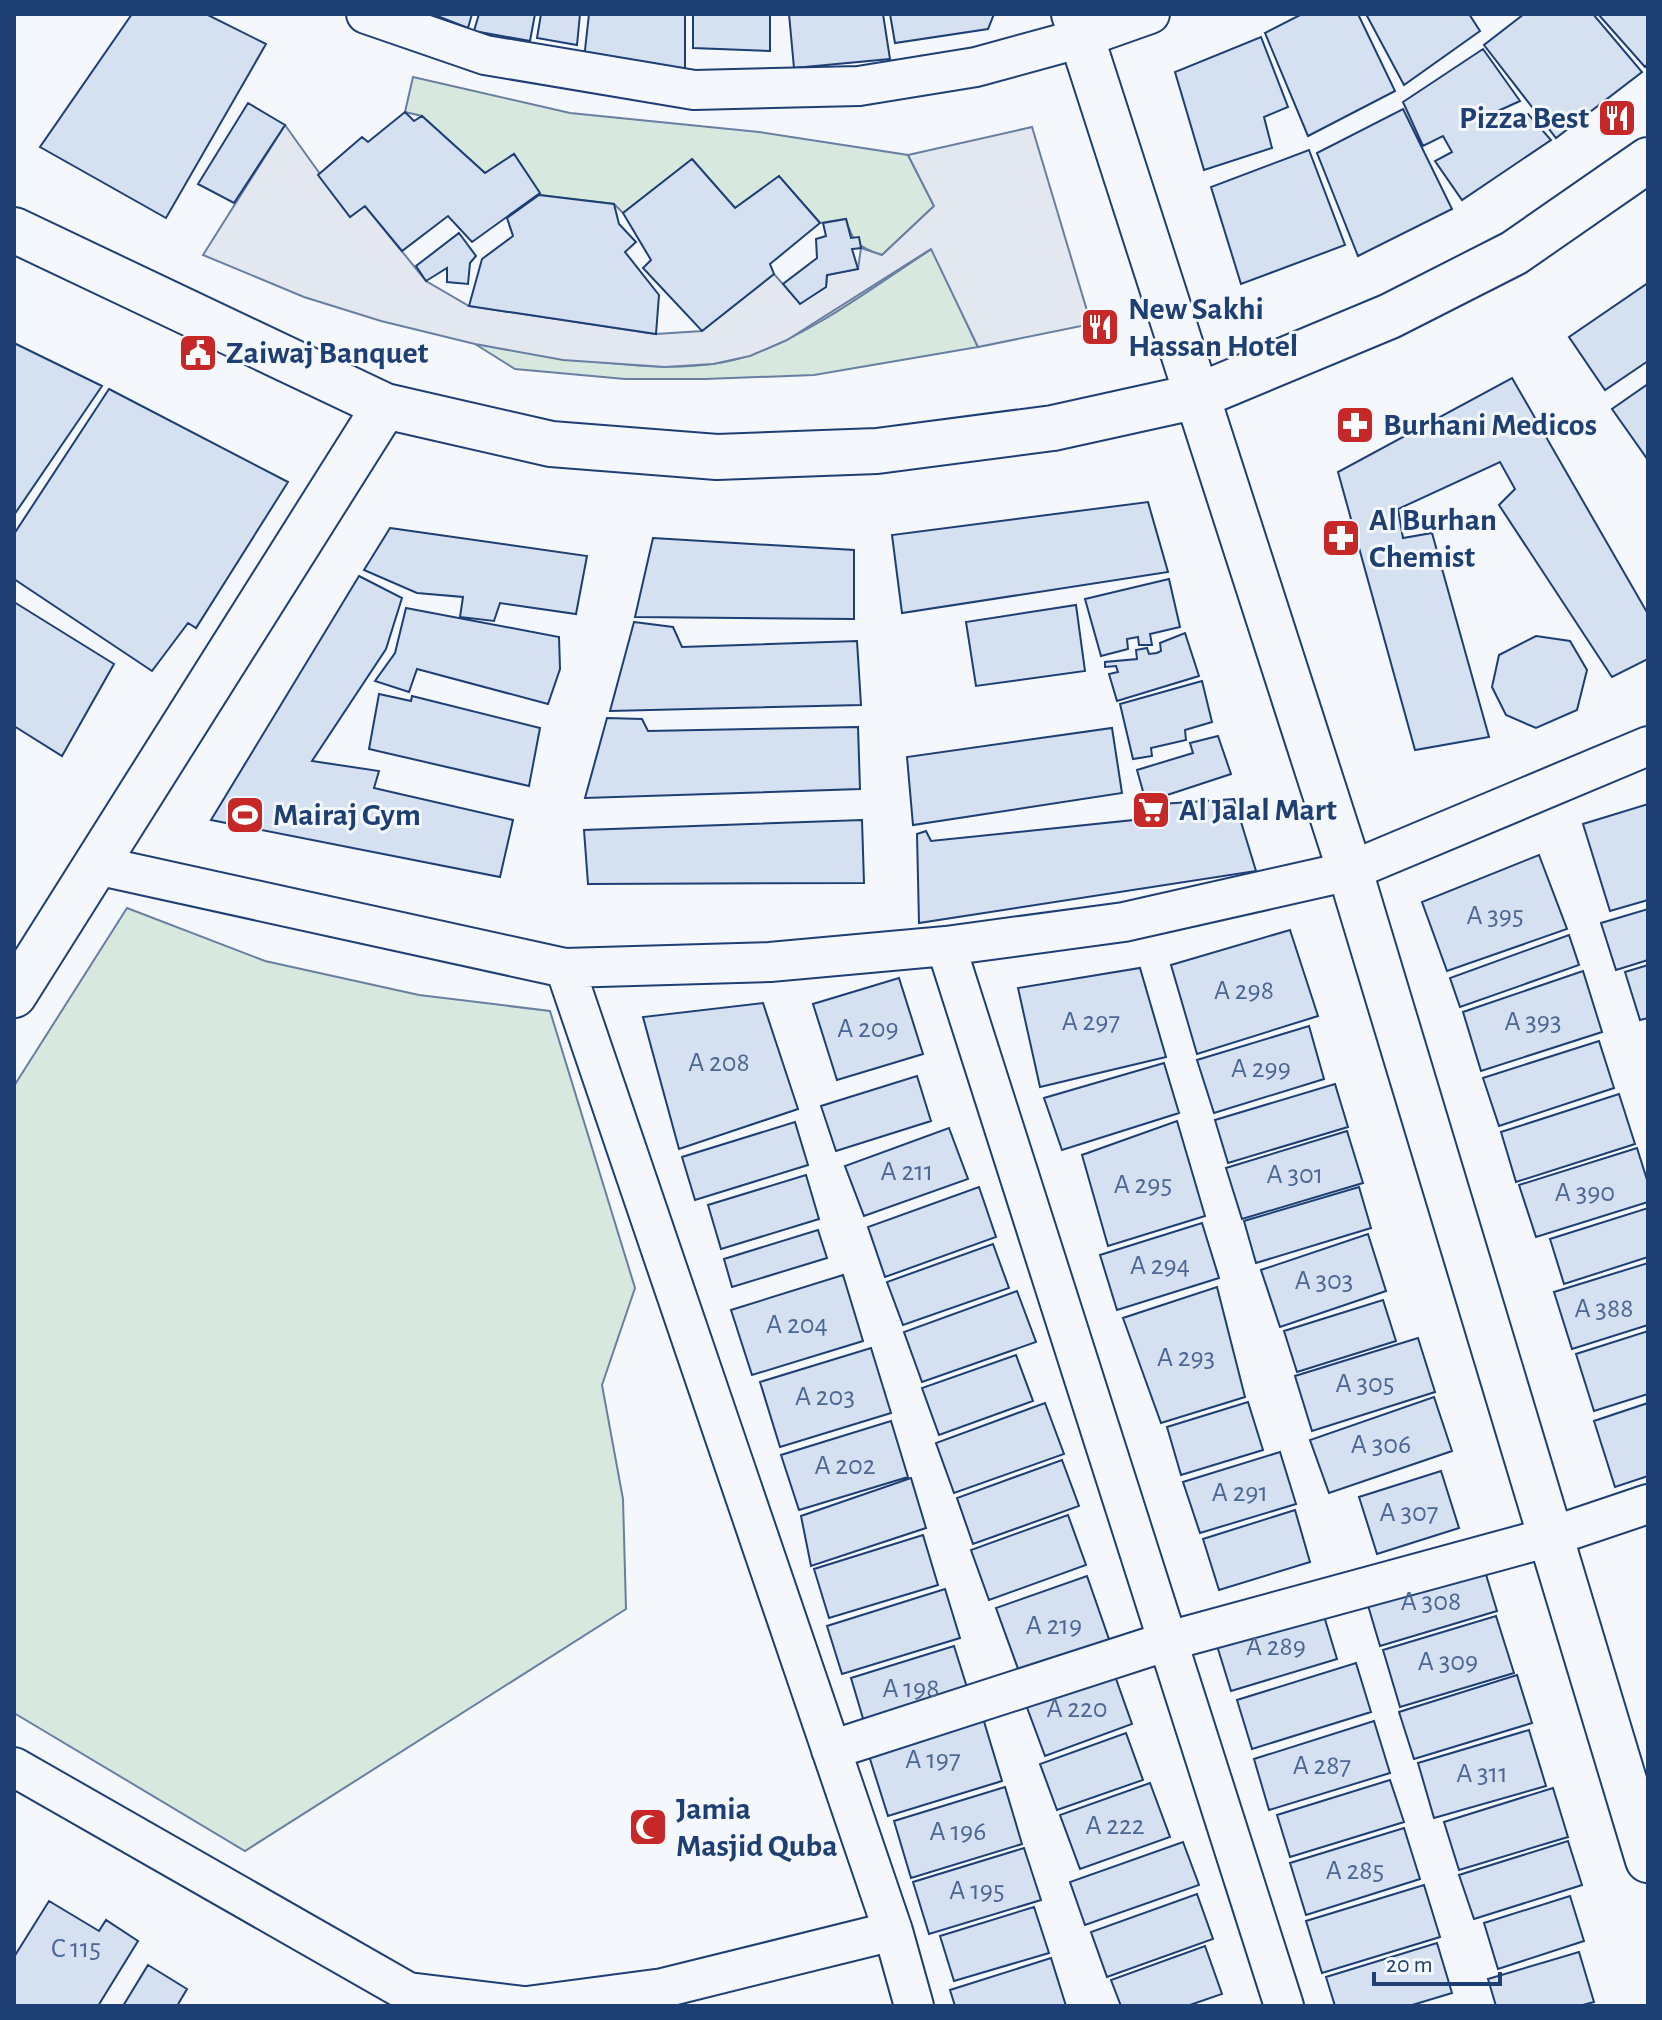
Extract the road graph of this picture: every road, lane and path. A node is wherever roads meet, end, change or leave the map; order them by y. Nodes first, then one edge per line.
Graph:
1 (366, 14) edge
2 (1150, 14) edge
3 (1078, 26) edge
4 (1648, 160) edge
5 (14, 230) edge
6 (1198, 396) junction
7 (385, 406) junction
8 (1648, 746) edge
9 (96, 865) junction
10 (1350, 871) junction
11 (946, 946) junction
12 (565, 968) junction
13 (14, 995) edge
14 (1648, 1504) edge
15 (1550, 1537) junction
16 (1168, 1641) junction
17 (831, 1750) junction
18 (14, 1767) edge
19 (1648, 1860) edge
20 (893, 1931) junction
21 (404, 1999) edge
22 (526, 2006) edge
23 (914, 2006) edge
24 (1284, 2006) edge

1 - 3 street
2 - 3 street
3 - 6 street
4 - 6 street
5 - 7 street
6 - 7 street
6 - 10 street
7 - 9 street
8 - 10 street
9 - 12 street
9 - 13 street
10 - 11 street
10 - 15 street
11 - 12 street
11 - 16 street
12 - 17 street
14 - 15 street
15 - 16 street
15 - 19 street
16 - 17 street
16 - 24 street
17 - 20 street
18 - 21 street
20 - 22 street
20 - 23 street
21 - 22 street

